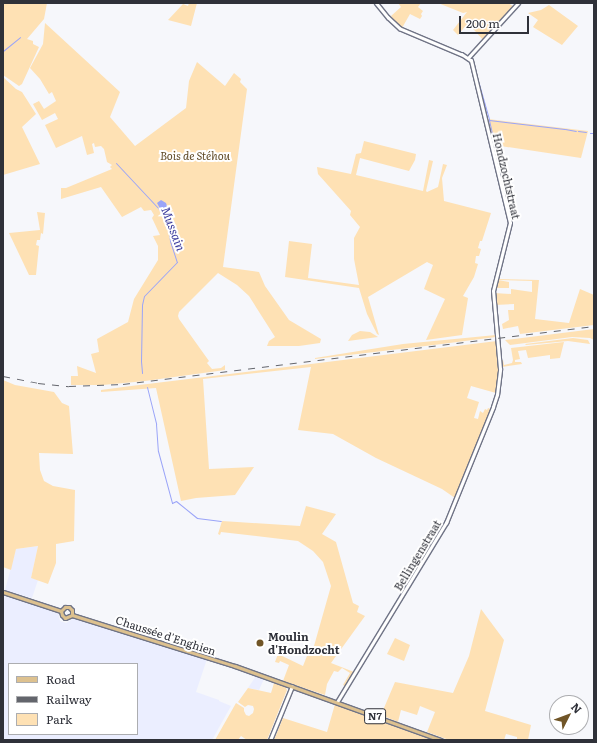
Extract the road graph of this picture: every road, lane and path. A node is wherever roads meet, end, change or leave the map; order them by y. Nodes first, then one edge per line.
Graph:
1 (376, 3) edge
2 (518, 3) edge
3 (468, 58) junction
4 (493, 407) joint
5 (3, 592) edge
6 (61, 611) junction
7 (72, 615) junction
8 (292, 686) junction
9 (337, 702) junction
10 (270, 740) edge
11 (441, 740) edge

1 - 3 street
2 - 3 street
3 - 4 street, Hondzochtstraat
4 - 9 street, Bellingenstraat
5 - 6 main road, Chaussée d'Enghien
6 - 7 main road, Chaussée d'Enghien
6 - 7 main road, Chaussée d'Enghien
7 - 8 main road, Chaussée d'Enghien / N7
8 - 9 main road, N7
8 - 10 main road
9 - 11 main road, N7

